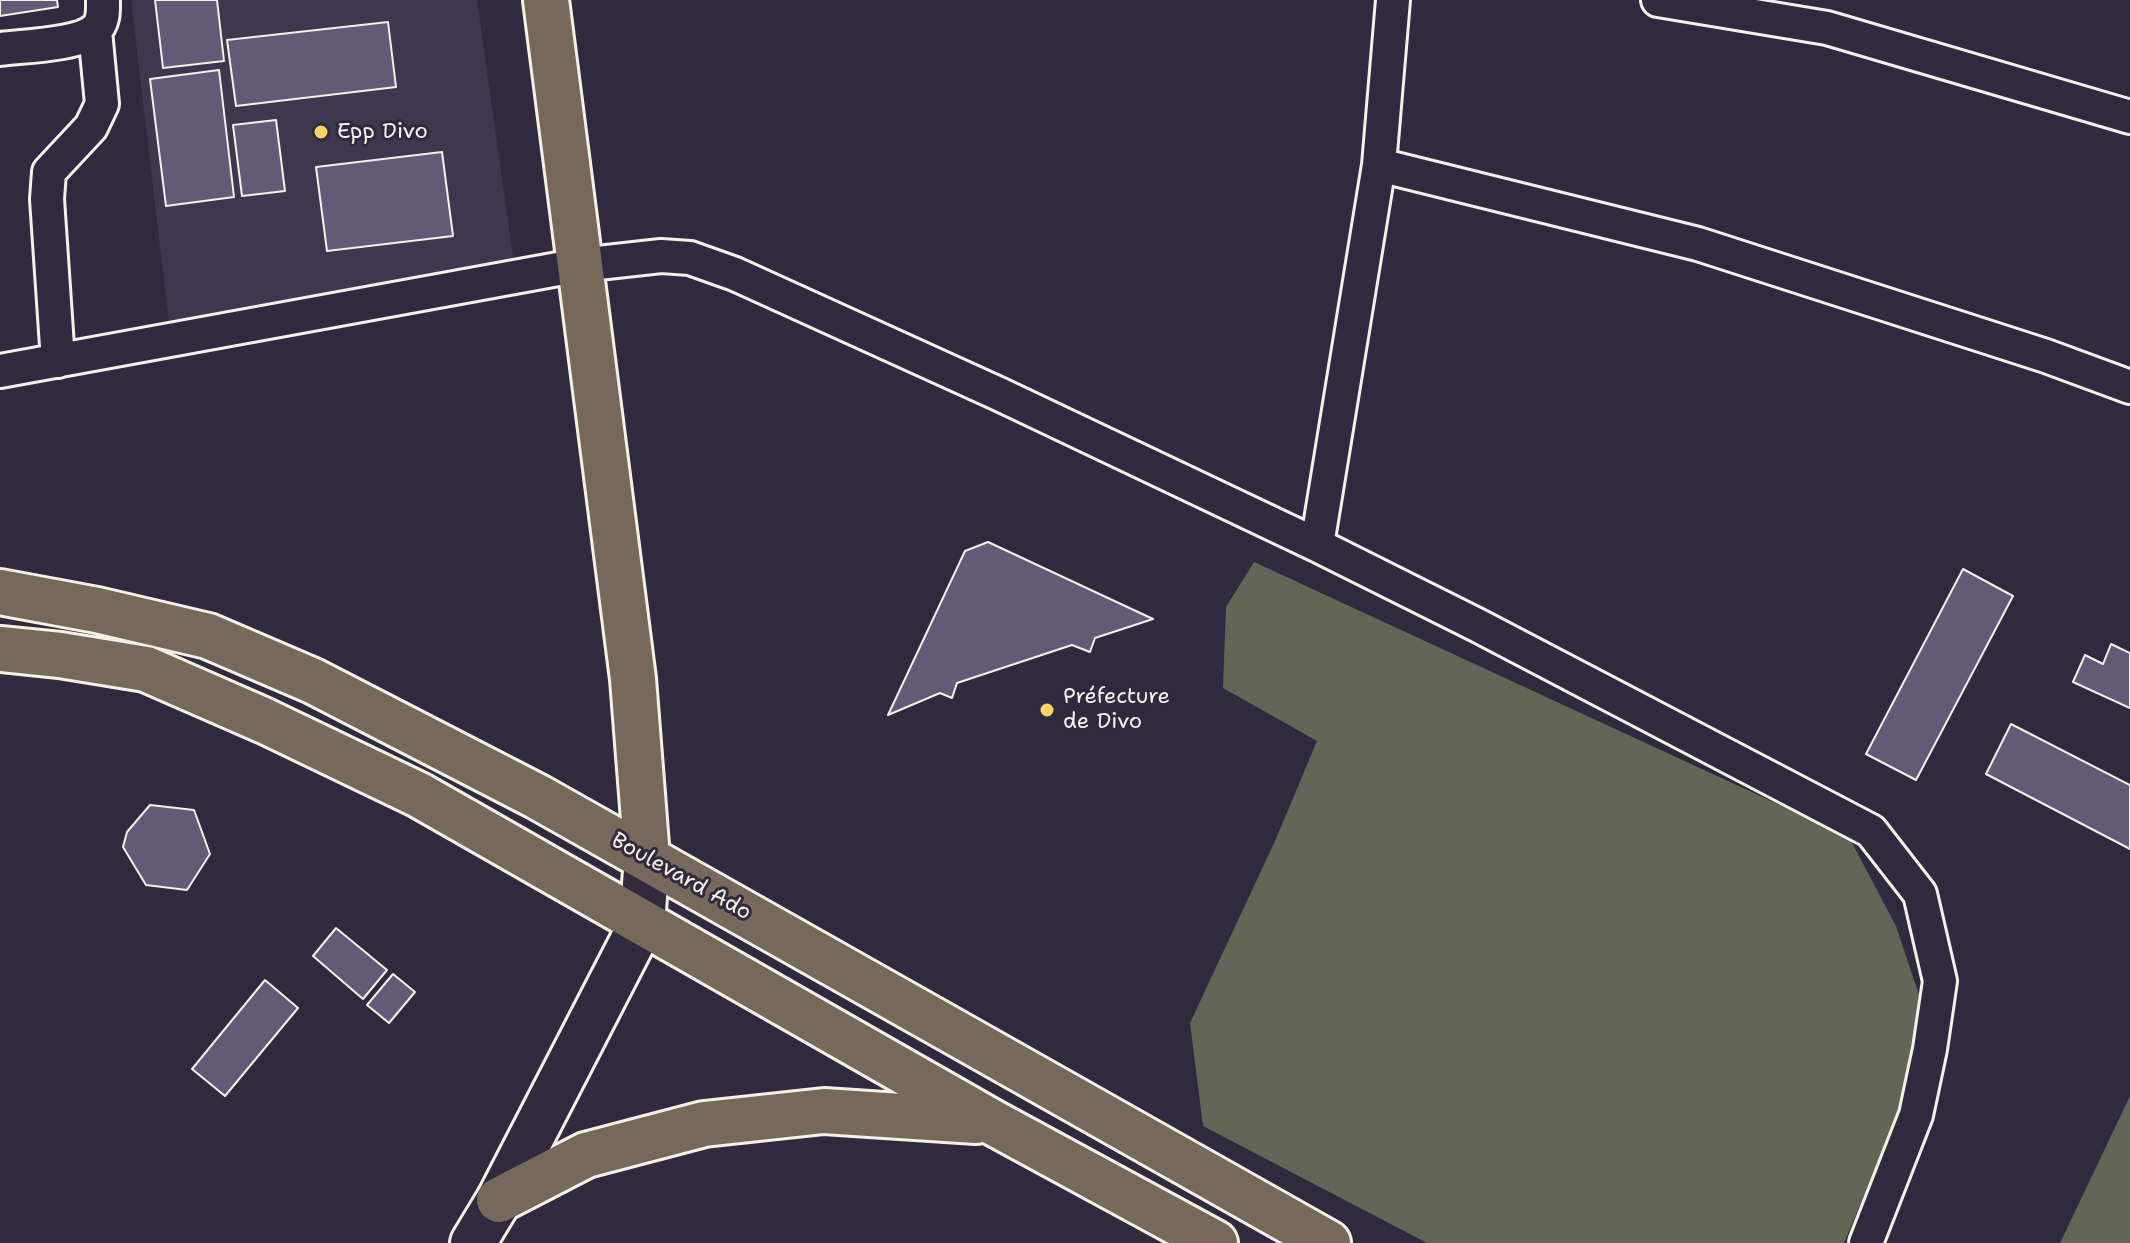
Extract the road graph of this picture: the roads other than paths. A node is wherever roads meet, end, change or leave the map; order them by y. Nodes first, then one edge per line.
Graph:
1 (546, 0) edge
2 (1393, 0) edge
3 (1658, 0) edge
4 (1825, 14) edge
5 (99, 15) edge
6 (0, 49) edge
7 (2130, 117) edge
8 (1379, 165) junction
9 (580, 265) junction
10 (58, 361) junction
11 (0, 371) edge
12 (2130, 387) edge
13 (1317, 545) junction
14 (0, 592) edge
15 (0, 649) edge
16 (647, 858) junction
17 (642, 923) junction
18 (992, 1122) junction
19 (499, 1200) junction
20 (473, 1243) edge
21 (1215, 1243) edge
22 (1328, 1243) edge
23 (1866, 1243) edge

1 - 9 main road
2 - 8 street
3 - 4 street
4 - 7 street
5 - 6 street
5 - 10 street
8 - 12 street
8 - 13 street
9 - 10 street
9 - 13 street
9 - 16 main road
10 - 11 street
13 - 23 street
14 - 16 main road, Boulevard Ado
15 - 17 main road
16 - 17 main road
16 - 22 main road, Boulevard Ado
17 - 18 main road
17 - 19 main road
18 - 19 main road
18 - 21 main road
19 - 20 main road

